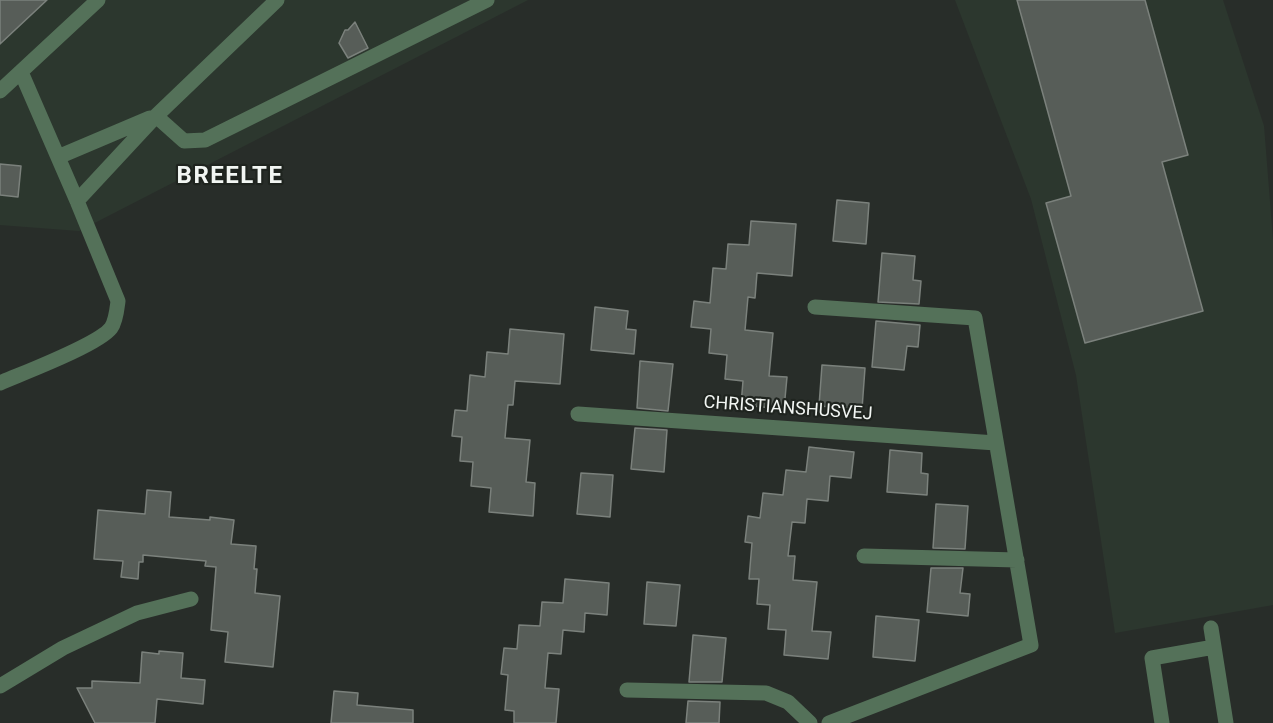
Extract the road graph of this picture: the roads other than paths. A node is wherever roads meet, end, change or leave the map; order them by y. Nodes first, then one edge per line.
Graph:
1 (98, 0) edge
2 (278, 0) edge
3 (487, 0) edge
4 (21, 72) junction
5 (0, 91) edge
6 (156, 116) junction
7 (58, 157) junction
8 (77, 201) junction
9 (816, 307) dead end
10 (0, 383) edge
11 (578, 414) dead end
12 (996, 443) junction
13 (864, 556) dead end
14 (1017, 560) junction
15 (191, 599) dead end
16 (1211, 628) dead end
17 (1214, 647) junction
18 (0, 686) edge
19 (627, 690) dead end
20 (810, 723) edge
21 (829, 723) edge
22 (1162, 723) edge
23 (1226, 723) edge

1 - 4 street
2 - 6 street
3 - 6 street
4 - 5 street
4 - 7 street
6 - 7 street
6 - 8 street
7 - 8 street
8 - 10 street
9 - 12 street
11 - 12 street, CHRISTIANSHUSVEJ
12 - 14 street
13 - 14 street
14 - 21 street
15 - 18 street
16 - 17 street
17 - 22 street
17 - 23 street
19 - 20 street

